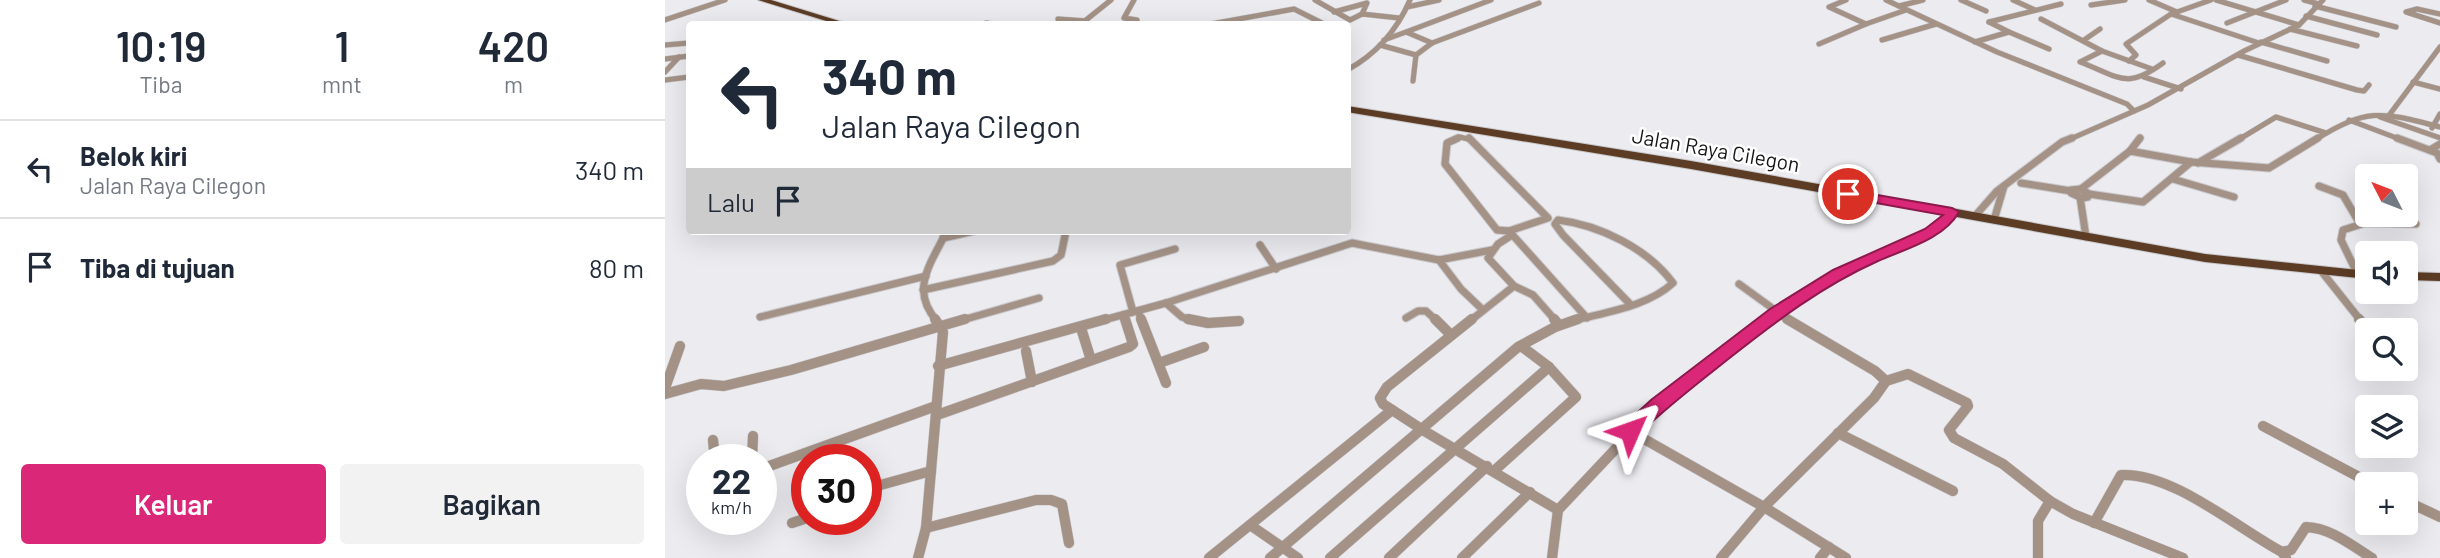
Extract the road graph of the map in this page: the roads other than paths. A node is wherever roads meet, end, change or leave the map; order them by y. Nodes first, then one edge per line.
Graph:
1 (713, 0) edge
2 (725, 0) edge
3 (762, 0) edge
4 (1111, 0) edge
5 (1134, 0) edge
6 (1315, 0) edge
7 (1412, 0) edge
8 (1439, 0) edge
9 (1491, 0) edge
10 (1846, 0) edge
11 (1886, 0) edge
12 (1923, 0) edge
13 (1961, 0) edge
14 (2013, 0) edge
15 (2125, 0) edge
16 (2149, 0) edge
17 (2213, 0) edge
18 (2286, 0) edge
19 (2304, 0) edge
20 (1369, 1) edge
21 (1539, 3) dead end
22 (1423, 4) junction
23 (2061, 4) dead end
24 (2319, 4) edge
25 (2091, 5) dead end
26 (1899, 6) junction
27 (1407, 7) junction
28 (1906, 10) junction
29 (2035, 10) junction
30 (1986, 11) dead end
31 (1334, 12) junction
32 (2254, 12) junction
33 (2174, 13) junction
34 (1362, 14) junction
35 (2440, 14) edge
36 (2306, 16) junction
37 (665, 18) edge
38 (1399, 18) junction
39 (1058, 19) dead end
40 (2041, 19) dead end
41 (834, 21) edge
42 (1070, 21) edge
43 (1085, 21) edge
44 (1136, 21) edge
45 (1227, 21) edge
46 (1319, 21) edge
47 (1353, 21) junction
48 (2227, 23) dead end
49 (2440, 23) edge
50 (1351, 24) edge
51 (1866, 24) junction
52 (1936, 24) junction
53 (2299, 26) junction
54 (2396, 27) dead end
55 (2100, 29) dead end
56 (2290, 29) junction
57 (1406, 32) junction
58 (2009, 32) junction
59 (2377, 35) dead end
60 (1882, 40) dead end
61 (2084, 40) junction
62 (1975, 42) junction
63 (2260, 42) junction
64 (686, 43) edge
65 (1382, 43) junction
66 (1433, 43) junction
67 (676, 44) junction
68 (1819, 44) dead end
69 (665, 45) edge
70 (2357, 47) dead end
71 (2440, 47) edge
72 (2049, 49) dead end
73 (2102, 51) junction
74 (1416, 55) junction
75 (2238, 55) junction
76 (686, 56) edge
77 (2437, 56) edge
78 (679, 57) junction
79 (665, 58) edge
80 (2129, 61) junction
81 (2327, 61) dead end
82 (2163, 63) dead end
83 (1351, 67) edge
84 (2152, 69) junction
85 (665, 72) edge
86 (2144, 76) junction
87 (686, 77) edge
88 (665, 80) edge
89 (1413, 81) dead end
90 (2413, 82) junction
91 (2369, 85) dead end
92 (2181, 89) junction
93 (2440, 89) edge
94 (1351, 110) edge
95 (2134, 110) junction
96 (2372, 114) junction
97 (2390, 114) junction
98 (2440, 114) edge
99 (2349, 120) junction
100 (2437, 126) edge
101 (1462, 132) junction
102 (2326, 133) junction
103 (2428, 134) junction
104 (2140, 138) dead end
105 (2440, 138) edge
106 (2440, 144) edge
107 (2430, 150) junction
108 (2130, 151) junction
109 (2440, 159) edge
110 (2194, 162) junction
111 (2173, 179) junction
112 (2021, 183) dead end
113 (2004, 186) junction
114 (2319, 186) dead end
115 (2080, 193) junction
116 (2234, 197) dead end
117 (1952, 212) junction
118 (2355, 215) edge
119 (1975, 216) junction
120 (1994, 220) junction
121 (1551, 221) junction
122 (2355, 226) edge
123 (1511, 233) junction
124 (945, 235) edge
125 (1065, 235) edge
126 (2086, 237) junction
127 (1260, 245) dead end
128 (1175, 249) dead end
129 (1492, 250) junction
130 (1439, 260) junction
131 (2355, 265) edge
132 (1276, 268) junction
133 (2322, 272) junction
134 (2355, 274) edge
135 (926, 276) junction
136 (2418, 276) edge
137 (2440, 277) edge
138 (1739, 284) dead end
139 (1514, 286) junction
140 (923, 290) junction
141 (1039, 298) dead end
142 (1166, 303) junction
143 (1630, 304) junction
144 (1483, 310) junction
145 (1131, 313) junction
146 (1776, 313) junction
147 (760, 317) dead end
148 (1406, 318) dead end
149 (1587, 318) junction
150 (2358, 318) edge
151 (1239, 321) dead end
152 (1559, 325) junction
153 (941, 326) junction
154 (1081, 328) dead end
155 (1451, 335) junction
156 (680, 346) dead end
157 (1521, 346) junction
158 (1204, 347) dead end
159 (1026, 351) dead end
160 (1091, 360) junction
161 (1159, 363) junction
162 (938, 366) junction
163 (1549, 367) junction
164 (1886, 381) junction
165 (1032, 382) junction
166 (1166, 383) dead end
167 (665, 388) edge
168 (665, 394) edge
169 (937, 410) junction
170 (1392, 410) junction
171 (2263, 426) dead end
172 (1421, 430) junction
173 (1630, 431) junction
174 (1838, 433) junction
175 (753, 436) dead end
176 (713, 440) dead end
177 (713, 444) edge
178 (753, 444) edge
179 (1454, 448) junction
180 (777, 464) edge
181 (1491, 468) junction
182 (932, 471) junction
183 (2355, 475) edge
184 (882, 485) edge
185 (1953, 491) dead end
186 (1530, 492) junction
187 (2050, 501) junction
188 (1764, 507) junction
189 (2418, 507) edge
190 (1559, 510) junction
191 (2440, 517) edge
192 (2094, 523) junction
193 (1251, 525) junction
194 (926, 528) junction
195 (1069, 543) dead end
196 (1283, 547) junction
197 (1829, 547) junction
198 (2284, 555) edge
199 (918, 558) edge
200 (1209, 558) edge
201 (1271, 558) edge
202 (1298, 558) edge
203 (1330, 558) edge
204 (1389, 558) edge
205 (1462, 558) edge
206 (1552, 558) edge
207 (1721, 558) edge
208 (1821, 558) edge
209 (1846, 558) edge
210 (2038, 558) edge
211 (2183, 558) edge
212 (2372, 558) edge

1 - 37 street
2 - 37 street
3 - 41 highway
4 - 43 street
5 - 44 street
6 - 31 street
7 - 22 street
7 - 27 street
8 - 22 street
9 - 57 street
10 - 51 street
11 - 26 street
12 - 26 street
13 - 30 street
14 - 29 street
15 - 25 street
16 - 33 street
17 - 32 street
17 - 33 street
18 - 32 street
19 - 24 street
20 - 31 street
20 - 34 street
21 - 66 street
22 - 27 street
23 - 29 street
24 - 36 street
24 - 54 street
26 - 28 street
27 - 38 street
28 - 51 street
28 - 52 street
29 - 58 street
31 - 47 street
32 - 48 street
32 - 53 street
33 - 63 street
33 - 80 street
34 - 38 street
34 - 47 street
35 - 49 street
36 - 53 street
36 - 59 street
38 - 65 street
39 - 42 street
40 - 61 street
45 - 46 street
47 - 50 street
51 - 68 street
52 - 60 street
52 - 62 street
53 - 56 street
55 - 61 street
56 - 63 street
56 - 70 street
57 - 65 street
57 - 66 street
58 - 62 street
58 - 72 street
61 - 73 street
62 - 95 street
63 - 75 street
63 - 81 street
64 - 67 street
65 - 74 street
65 - 83 street
66 - 74 street
67 - 69 street
67 - 79 street
71 - 77 street
73 - 80 street
73 - 86 street
74 - 89 street
75 - 91 street
75 - 92 street
76 - 78 street
77 - 90 street
78 - 79 street
78 - 85 street
80 - 84 street
82 - 84 street
84 - 86 street
86 - 92 street
87 - 88 street
90 - 93 street
90 - 97 street
92 - 95 street
94 - 101 highway, Jalan Raya Cilegon
95 - 113 street
96 - 97 street
96 - 99 street
96 - 103 street
97 - 100 street
98 - 100 street
99 - 102 street
99 - 107 street
100 - 103 street
101 - 117 highway, Jalan Raya Cilegon
101 - 121 street
101 - 123 street
102 - 110 street
102 - 110 street
103 - 105 street
104 - 108 street
106 - 107 street
107 - 109 street
108 - 110 street
108 - 115 street
110 - 111 street
111 - 115 street
111 - 116 street
112 - 115 street
113 - 119 street
113 - 120 street
114 - 118 street
115 - 126 street
117 - 119 highway, Jalan Raya Cilegon
117 - 146 street
119 - 120 highway, Jalan Raya Cilegon
120 - 126 highway, Jalan Raya Cilegon
121 - 123 street
121 - 143 street
121 - 143 street
122 - 131 street
123 - 129 street
123 - 149 street
124 - 135 street
125 - 140 street
126 - 133 highway, Jalan Raya Cilegon
127 - 132 street
128 - 145 street
129 - 130 street
129 - 139 street
130 - 132 street
130 - 144 street
132 - 142 street
133 - 134 highway, Jalan Raya Cilegon
133 - 150 street
135 - 140 street
135 - 147 street
136 - 137 highway
138 - 146 street
139 - 144 street
139 - 152 street
140 - 153 street
141 - 153 street
142 - 145 street
142 - 151 street
143 - 149 street
144 - 155 street
145 - 160 street
145 - 161 street
145 - 162 street
146 - 164 street
146 - 173 street
148 - 155 street
149 - 152 street
152 - 157 street
153 - 162 street
153 - 168 street
154 - 160 street
155 - 170 street
156 - 167 street
157 - 163 street
157 - 172 street
158 - 161 street
159 - 165 street
160 - 165 street
161 - 166 street
162 - 169 street
163 - 179 street
163 - 181 street
164 - 174 street
164 - 187 street
165 - 169 street
169 - 180 street
169 - 182 street
170 - 172 street
170 - 193 street
171 - 183 street
172 - 179 street
172 - 196 street
173 - 188 street
173 - 190 street
174 - 185 street
174 - 188 street
175 - 178 street
176 - 177 street
179 - 181 street
179 - 203 street
181 - 186 street
181 - 204 street
182 - 184 street
182 - 194 street
186 - 190 street
186 - 205 street
187 - 192 street
187 - 210 street
188 - 197 street
188 - 207 street
189 - 191 street
190 - 206 street
192 - 198 street
192 - 211 street
193 - 196 street
193 - 200 street
194 - 195 street
194 - 199 street
196 - 201 street
196 - 202 street
197 - 208 street
197 - 209 street
198 - 212 street

